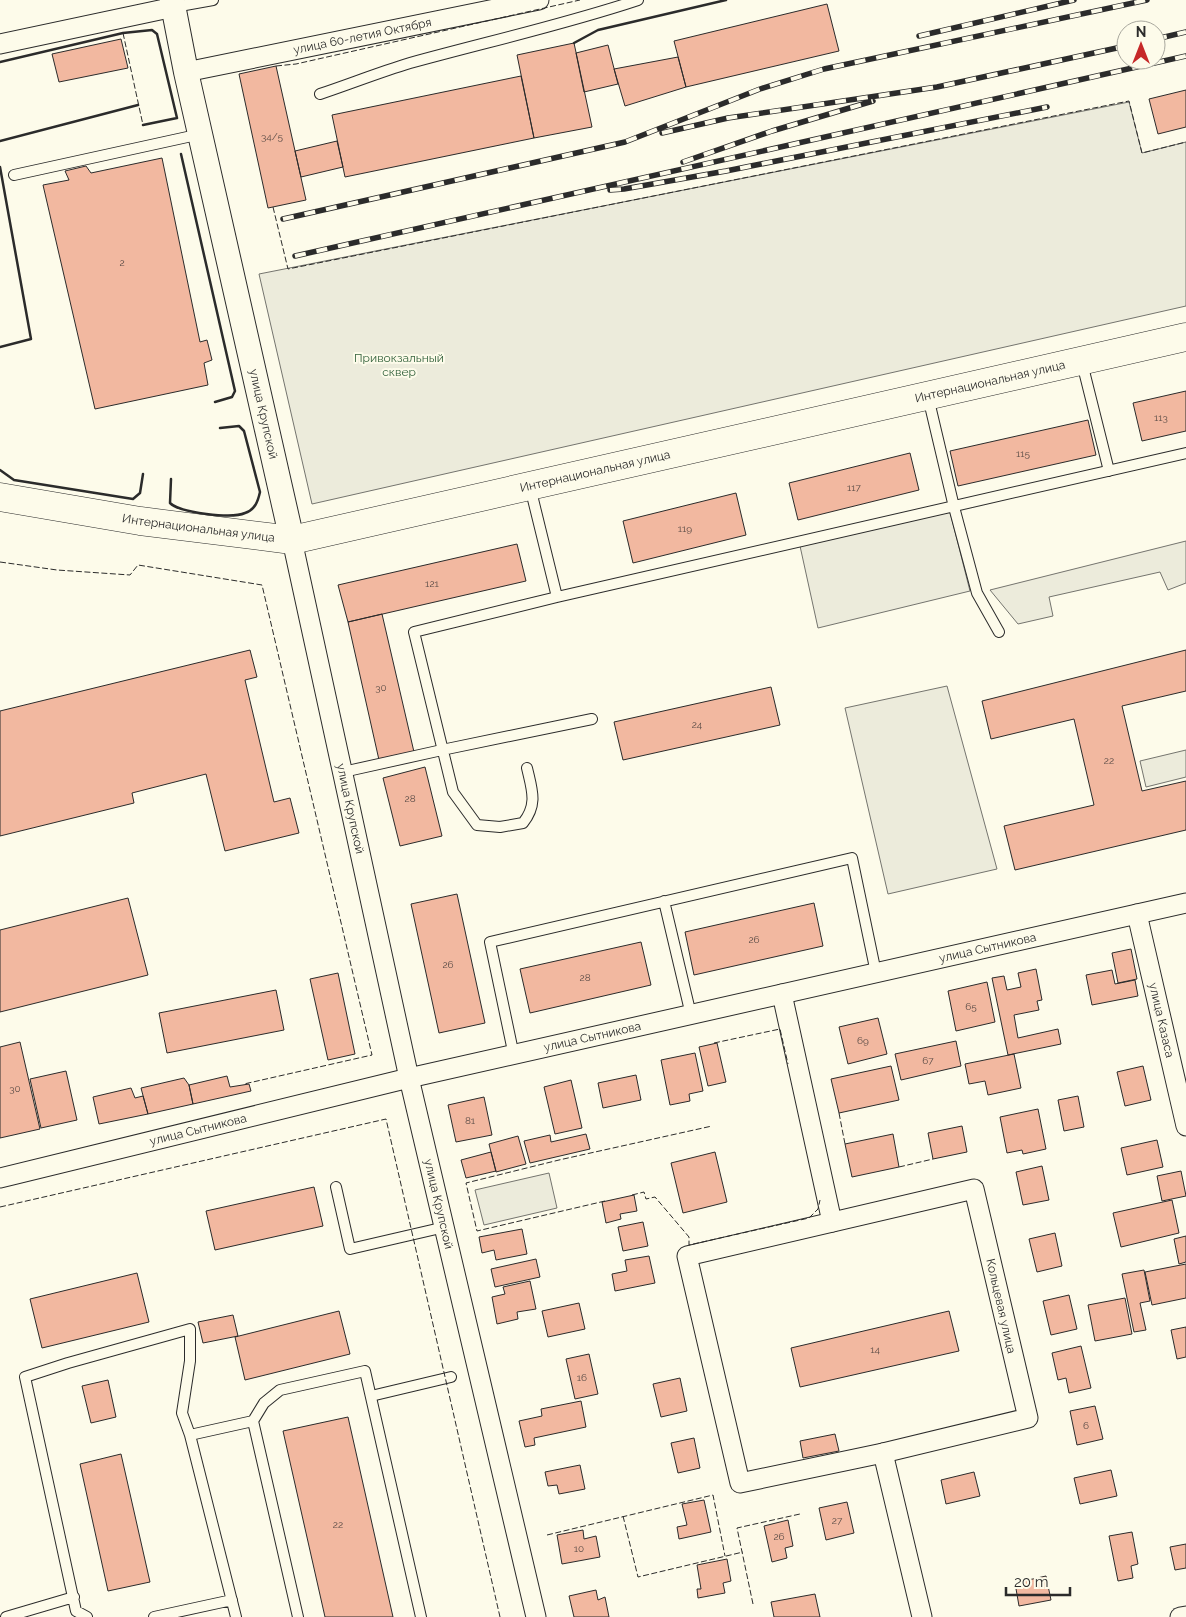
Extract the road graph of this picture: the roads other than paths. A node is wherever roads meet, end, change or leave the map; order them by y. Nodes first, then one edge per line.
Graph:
1 (213, 0) edge
2 (539, 0) edge
3 (638, 0) edge
4 (173, 4) edge
5 (481, 6) edge
6 (0, 44) edge
7 (186, 72) junction
8 (320, 94) dead end
9 (201, 134) junction
10 (14, 175) dead end
11 (1186, 337) edge
12 (1082, 360) junction
13 (928, 395) junction
14 (1186, 453) edge
15 (1109, 471) junction
16 (530, 486) junction
17 (0, 497) edge
18 (954, 507) junction
19 (292, 540) junction
20 (557, 597) junction
21 (999, 632) dead end
22 (592, 720) dead end
23 (442, 750) junction
24 (527, 768) dead end
25 (343, 772) junction
26 (664, 901) junction
27 (1186, 903) edge
28 (1137, 914) junction
29 (876, 973) junction
30 (782, 994) junction
31 (691, 1015) junction
32 (514, 1056) junction
33 (410, 1078) junction
34 (1186, 1126) edge
35 (0, 1178) edge
36 (336, 1187) dead end
37 (832, 1222) junction
38 (445, 1227) junction
39 (451, 1377) dead end
40 (371, 1396) junction
41 (252, 1420) junction
42 (190, 1435) junction
43 (883, 1453) junction
44 (74, 1597) junction
45 (232, 1600) junction
46 (1186, 1616) edge
47 (6, 1617) edge
48 (87, 1617) edge
49 (154, 1617) edge
50 (236, 1617) edge
51 (298, 1617) edge
52 (421, 1617) edge
53 (536, 1617) edge
54 (922, 1617) edge
55 (1180, 1617) edge

1 - 4 lane
2 - 5 street, улица 60-летия Октября
3 - 8 lane
4 - 6 street
4 - 7 street, улица Крупской
5 - 7 street, улица 60-летия Октября
7 - 9 street, улица Крупской
9 - 10 lane
9 - 19 street, улица Крупской
11 - 12 main road, Интернациональная улица
12 - 13 main road, Интернациональная улица
12 - 15 lane
13 - 16 main road, Интернациональная улица
13 - 18 lane
14 - 15 lane
15 - 18 lane
16 - 19 main road, Интернациональная улица
16 - 20 lane
17 - 19 main road, Интернациональная улица
18 - 20 lane
18 - 21 lane
19 - 25 street, улица Крупской
20 - 23 lane
22 - 23 lane
23 - 24 lane
23 - 25 lane
25 - 33 street, улица Крупской
26 - 29 lane
26 - 31 lane
26 - 32 lane
27 - 28 street, улица Сытникова
28 - 29 street, улица Сытникова
28 - 34 street, улица Казаса
29 - 30 street, улица Сытникова
30 - 31 street, улица Сытникова
30 - 37 street
31 - 32 street, улица Сытникова
32 - 33 street, улица Сытникова
33 - 35 street, улица Сытникова
33 - 38 street, улица Крупской
36 - 38 lane
37 - 43 street, Кольцевая улица
37 - 43 street, Кольцевая улица
38 - 53 street, улица Крупской
39 - 40 lane
40 - 41 lane
40 - 52 lane
41 - 42 lane
41 - 51 lane
42 - 44 lane
42 - 45 lane
43 - 54 street
44 - 47 lane
44 - 48 lane
45 - 49 lane
45 - 50 lane
46 - 55 street

